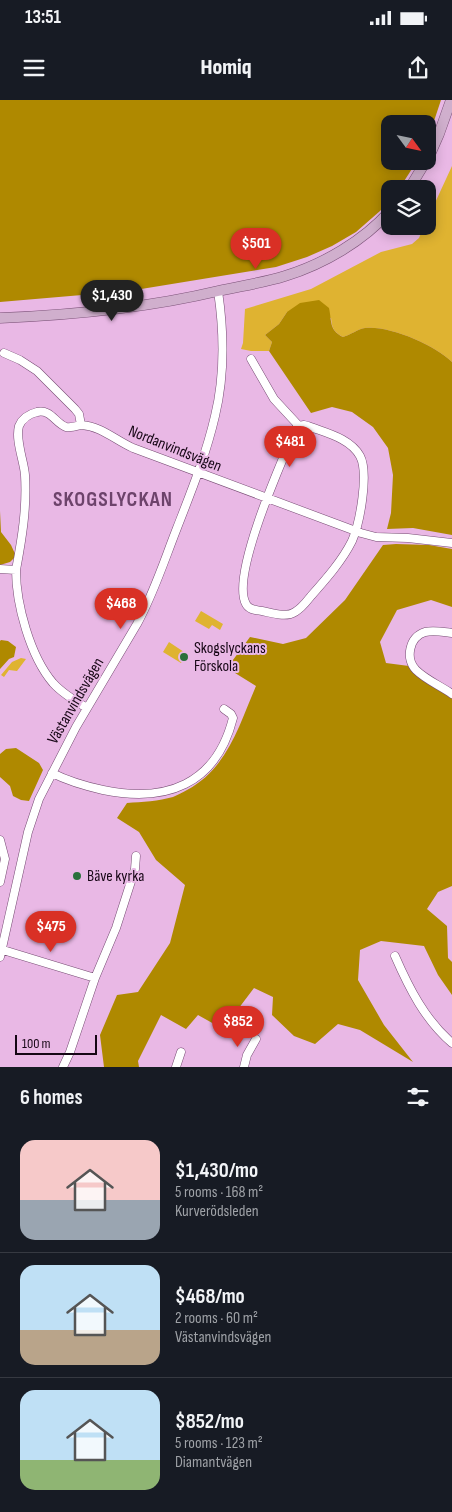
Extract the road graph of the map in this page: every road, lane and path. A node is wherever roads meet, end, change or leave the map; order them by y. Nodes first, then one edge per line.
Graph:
1 (451, 100) edge
2 (436, 140) edge
3 (381, 221) edge
4 (218, 291) junction
5 (0, 318) edge
6 (4, 353) dead end
7 (250, 359) dead end
8 (81, 425) junction
9 (299, 426) junction
10 (197, 473) junction
11 (267, 499) junction
12 (355, 531) junction
13 (452, 543) edge
14 (0, 569) edge
15 (16, 570) junction
16 (452, 633) edge
17 (452, 694) edge
18 (87, 708) junction
19 (224, 710) dead end
20 (52, 773) junction
21 (0, 840) edge
22 (136, 856) dead end
23 (0, 882) edge
24 (0, 952) edge
25 (395, 956) dead end
26 (95, 978) junction
27 (256, 1039) dead end
28 (452, 1043) edge
29 (181, 1052) dead end
30 (63, 1067) edge
31 (176, 1067) edge
32 (244, 1067) edge

1 - 2 main road
3 - 4 main road
4 - 5 main road
4 - 10 street, Västanvindsvägen
6 - 8 street
7 - 9 street
8 - 10 street, Nordanvindsvägen
8 - 15 street, Nordanvindsvägen
9 - 11 street
9 - 12 street
10 - 11 street, Nordanvindsvägen
10 - 18 street, Västanvindsvägen
11 - 12 street, Nordanvindsvägen
11 - 12 street
12 - 13 street, Nordanvindsvägen
14 - 15 street
15 - 18 street
16 - 17 street
18 - 20 street, Västanvindsvägen
19 - 20 street
20 - 24 street, Västanvindsvägen
21 - 23 street
22 - 26 street
24 - 26 street
25 - 28 street
26 - 30 street
27 - 32 street
29 - 31 street

